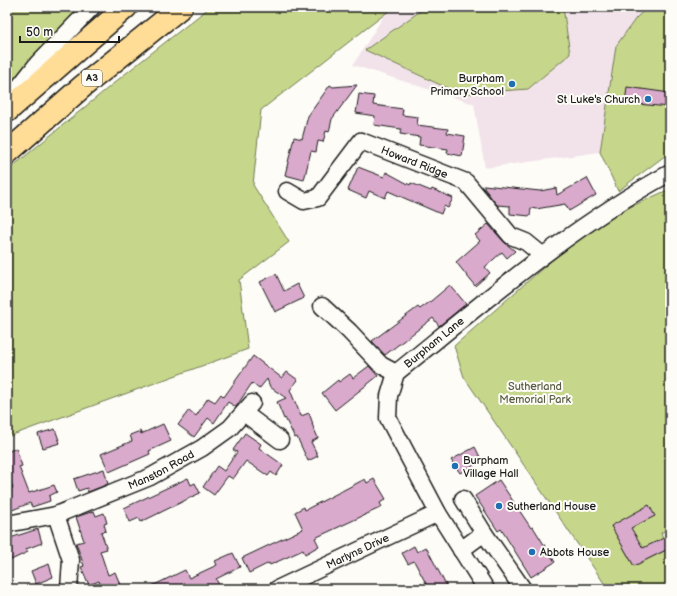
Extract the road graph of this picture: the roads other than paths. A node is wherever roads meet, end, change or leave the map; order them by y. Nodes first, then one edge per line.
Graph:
1 (92, 7) edge
2 (126, 7) edge
3 (181, 7) edge
4 (7, 102) edge
5 (7, 111) edge
6 (7, 153) edge
7 (670, 173) edge
8 (287, 191) dead end
9 (542, 255) junction
10 (322, 306) dead end
11 (396, 372) junction
12 (280, 440) dead end
13 (463, 499) dead end
14 (438, 513) junction
15 (56, 515) junction
16 (7, 524) edge
17 (484, 533) junction
18 (461, 550) junction
19 (69, 589) edge
20 (277, 589) edge
21 (486, 589) edge
22 (524, 589) edge

1 - 4 street
2 - 5 highway
3 - 6 highway, A3
7 - 9 street, Burpham Lane
8 - 9 street, Howard Ridge
9 - 11 street, Burpham Lane
10 - 11 street
11 - 14 street, Burpham Lane
12 - 15 street, Manston Road
13 - 17 street
14 - 18 street, Burpham Lane
14 - 20 street, Marlyns Drive
15 - 16 street, Manston Road
15 - 19 street
17 - 18 street
17 - 22 street
18 - 21 street, Burpham Lane

